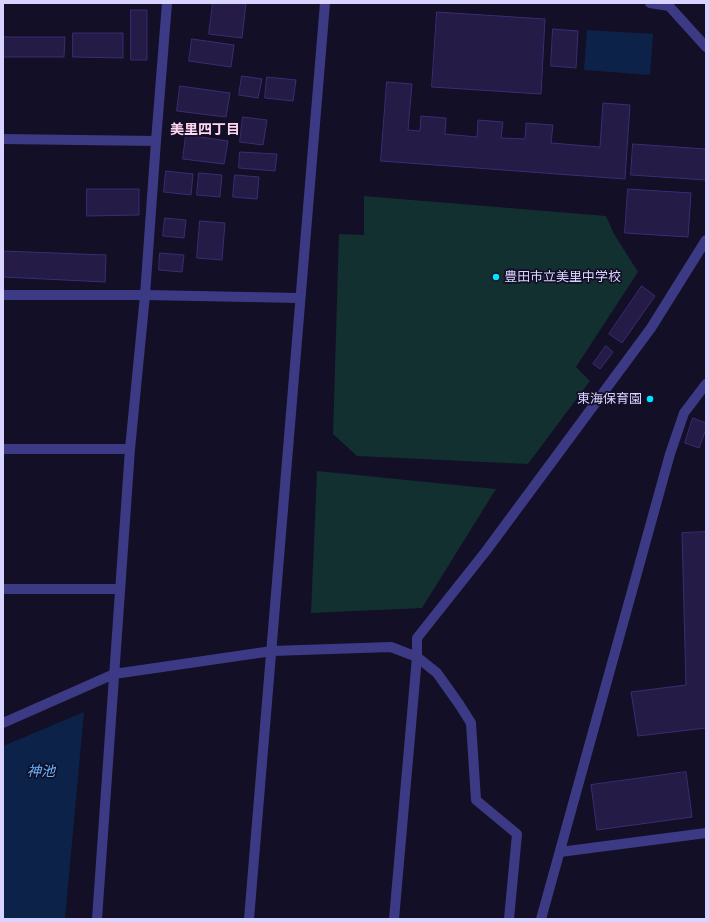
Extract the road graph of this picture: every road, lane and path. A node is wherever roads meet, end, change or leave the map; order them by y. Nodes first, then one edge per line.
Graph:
1 (167, 3) edge
2 (325, 3) edge
3 (650, 3) edge
4 (706, 47) edge
5 (3, 140) edge
6 (156, 141) junction
7 (706, 240) edge
8 (3, 295) edge
9 (145, 295) junction
10 (300, 298) junction
11 (706, 384) edge
12 (3, 449) edge
13 (130, 449) junction
14 (120, 589) junction
15 (3, 590) edge
16 (272, 651) junction
17 (417, 657) junction
18 (114, 674) junction
19 (3, 723) edge
20 (706, 833) edge
21 (560, 852) junction
22 (97, 919) edge
23 (249, 919) edge
24 (394, 919) edge
25 (509, 919) edge
26 (541, 919) edge

1 - 6 street
2 - 10 street
3 - 4 street
5 - 6 street
6 - 9 street
7 - 17 street
8 - 9 street
9 - 10 street
9 - 13 street
10 - 16 street
11 - 21 street
12 - 13 street
13 - 14 street
14 - 15 street
14 - 18 street
16 - 17 street
16 - 18 street
16 - 23 street
17 - 24 street
17 - 25 street
18 - 19 street
18 - 22 street
20 - 21 street
21 - 26 street

